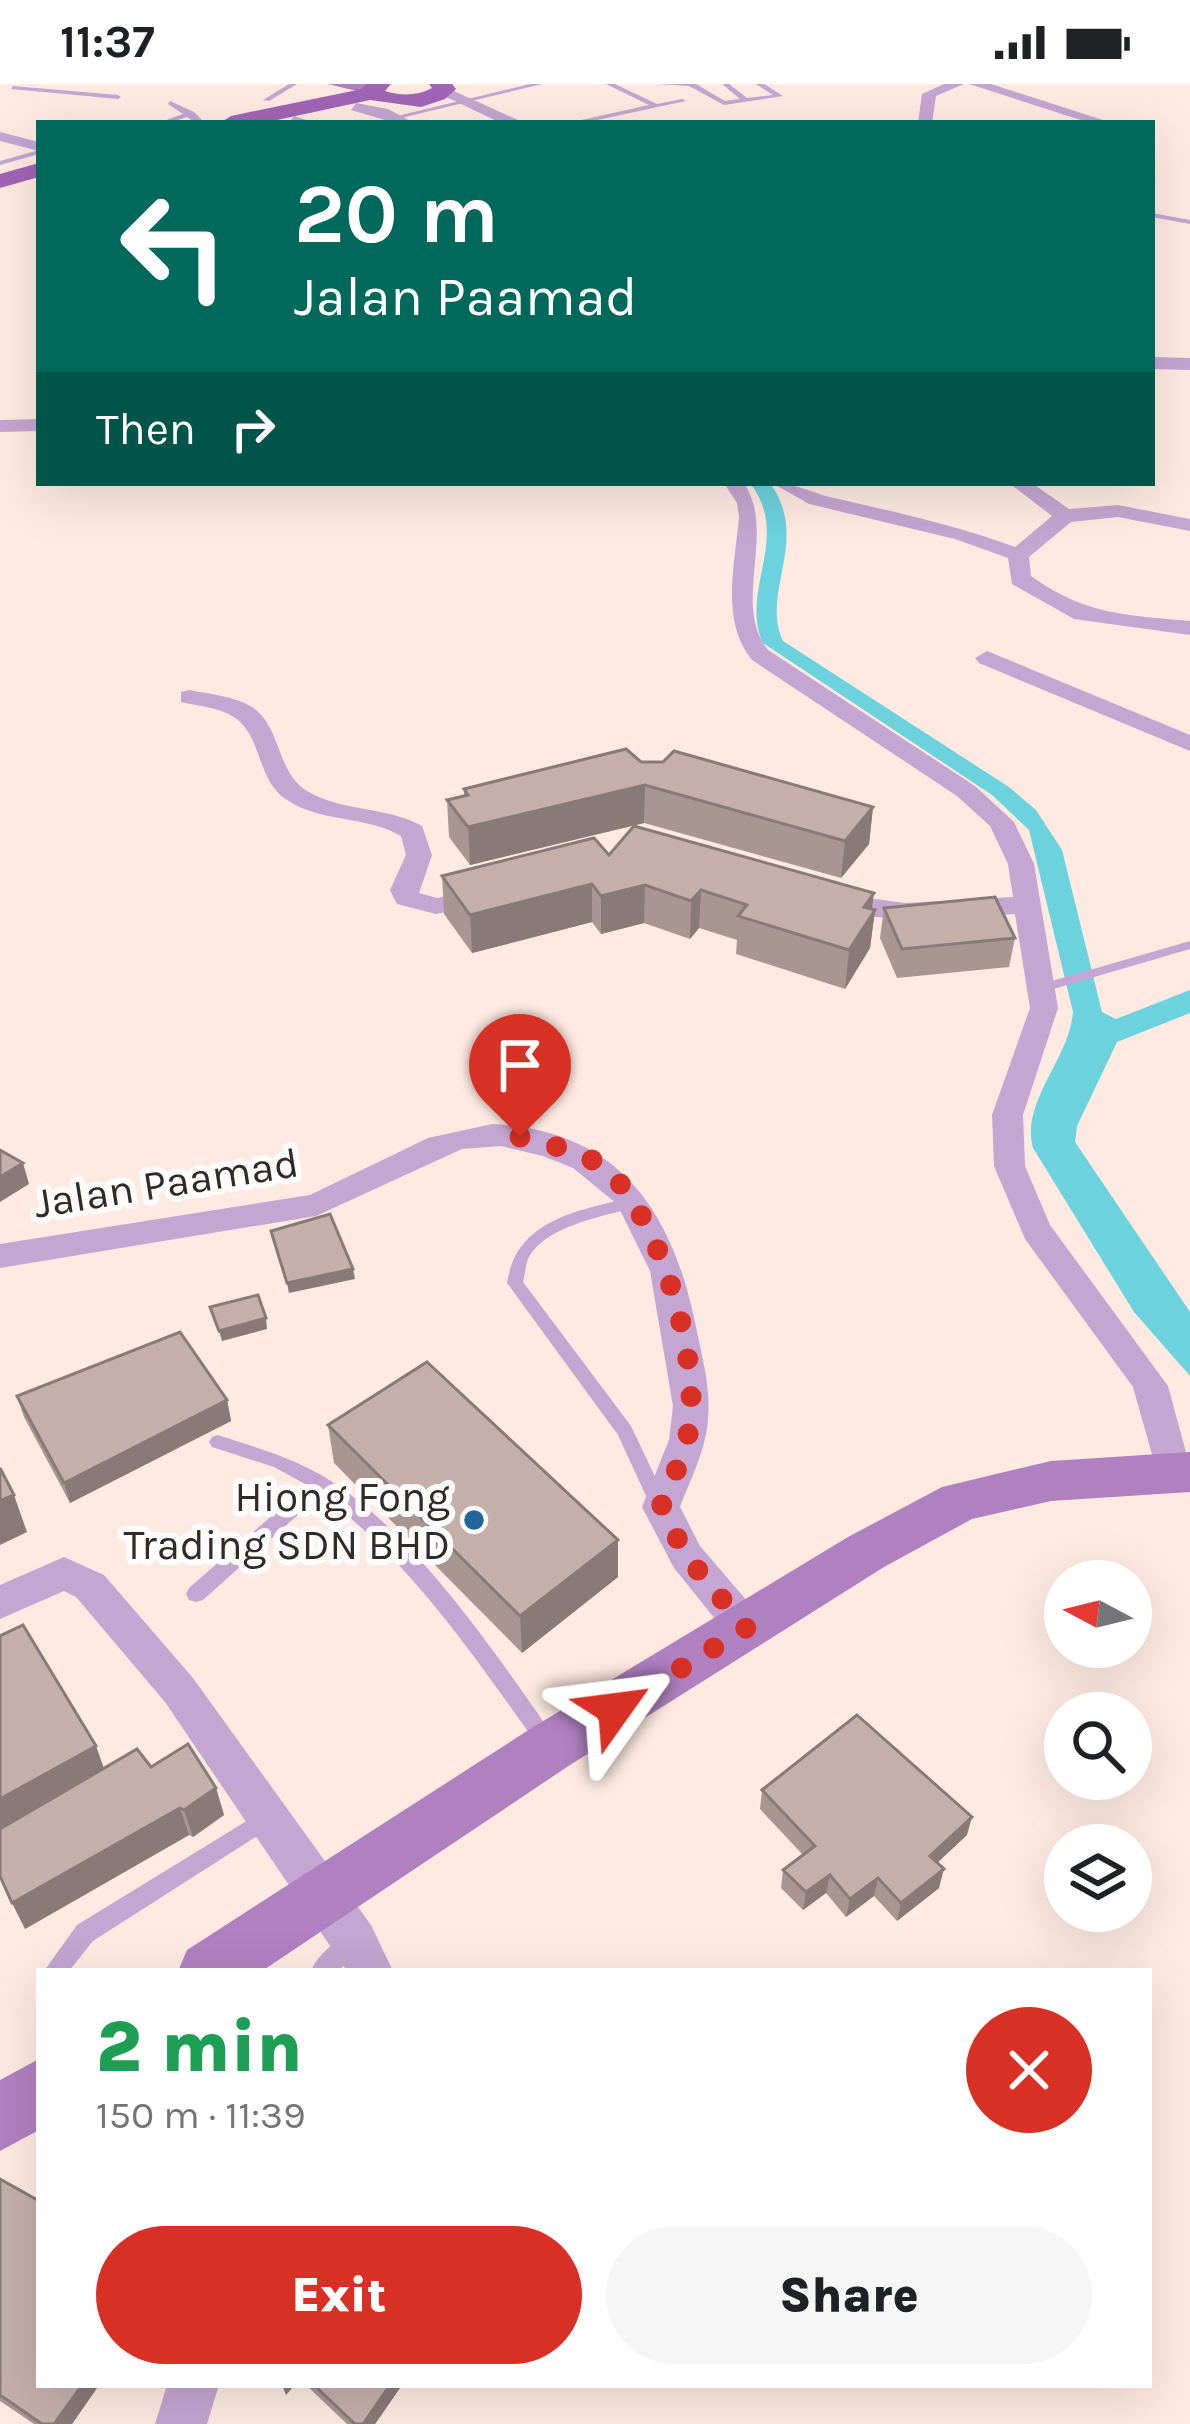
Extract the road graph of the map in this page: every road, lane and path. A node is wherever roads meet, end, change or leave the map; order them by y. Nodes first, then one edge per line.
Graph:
1 (28, 84) edge
2 (539, 84) edge
3 (609, 84) edge
4 (661, 84) edge
5 (692, 84) edge
6 (725, 84) edge
7 (759, 84) edge
8 (957, 84) edge
9 (976, 84) edge
10 (293, 85) edge
11 (0, 88) edge
12 (13, 88) junction
13 (332, 90) edge
14 (452, 90) edge
15 (371, 93) edge
16 (118, 97) dead end
17 (682, 101) dead end
18 (748, 101) junction
19 (170, 103) dead end
20 (656, 106) junction
21 (191, 114) junction
22 (404, 114) edge
23 (280, 116) edge
24 (172, 120) edge
25 (198, 120) edge
26 (507, 120) edge
27 (587, 120) edge
28 (926, 120) edge
29 (1096, 120) edge
30 (0, 136) edge
31 (36, 148) edge
32 (36, 150) edge
33 (0, 163) edge
34 (36, 171) edge
35 (0, 182) edge
36 (36, 188) edge
37 (0, 197) edge
38 (1155, 216) edge
39 (1190, 222) edge
40 (1155, 363) edge
41 (1190, 364) edge
42 (36, 425) edge
43 (0, 426) edge
44 (736, 486) edge
45 (788, 486) edge
46 (1023, 486) edge
47 (1065, 516) junction
48 (1190, 525) edge
49 (1018, 555) junction
50 (1190, 628) edge
51 (987, 658) dead end
52 (189, 697) dead end
53 (1190, 744) edge
54 (516, 886) edge
55 (803, 890) edge
56 (1026, 905) junction
57 (1189, 945) edge
58 (1051, 986) junction
59 (635, 1202) junction
60 (0, 1256) edge
61 (218, 1442) dead end
62 (1182, 1473) edge
63 (319, 1485) junction
64 (661, 1507) junction
65 (196, 1594) dead end
66 (0, 1603) edge
67 (746, 1628) junction
68 (550, 1747) junction
69 (267, 1818) junction
70 (321, 1894) junction
71 (363, 1955) edge
72 (57, 1968) edge
73 (213, 1968) edge
74 (330, 1968) edge
75 (36, 2093) edge
76 (0, 2119) edge
77 (192, 2388) edge
78 (181, 2424) edge

1 - 12 lane
2 - 14 lane
3 - 20 lane
4 - 5 lane
5 - 18 lane
6 - 18 lane
7 - 18 lane
8 - 28 street
9 - 29 street
10 - 23 lane
11 - 12 lane
12 - 16 lane
13 - 15 main road
13 - 23 main road
14 - 22 main road
14 - 26 street
15 - 22 main road
15 - 23 main road
17 - 20 lane
19 - 21 lane
20 - 27 lane
21 - 24 lane
21 - 25 lane
30 - 31 street
32 - 33 lane
34 - 35 main road
36 - 37 main road
38 - 39 lane
40 - 41 street
42 - 43 street
44 - 56 street
45 - 49 street
46 - 47 street
47 - 48 street
47 - 49 street
49 - 50 street
51 - 53 street
52 - 54 street
55 - 56 street
56 - 58 street
57 - 58 lane
58 - 62 street
59 - 60 street, Jalan Paamad
59 - 64 street, Jalan Paamad
59 - 64 lane
61 - 63 lane
62 - 67 main road
63 - 65 lane
63 - 68 lane
64 - 67 street
66 - 69 street
67 - 68 main road
68 - 70 main road
69 - 70 street
69 - 72 lane
70 - 71 street
70 - 73 main road
71 - 74 lane
75 - 76 main road
77 - 78 street

